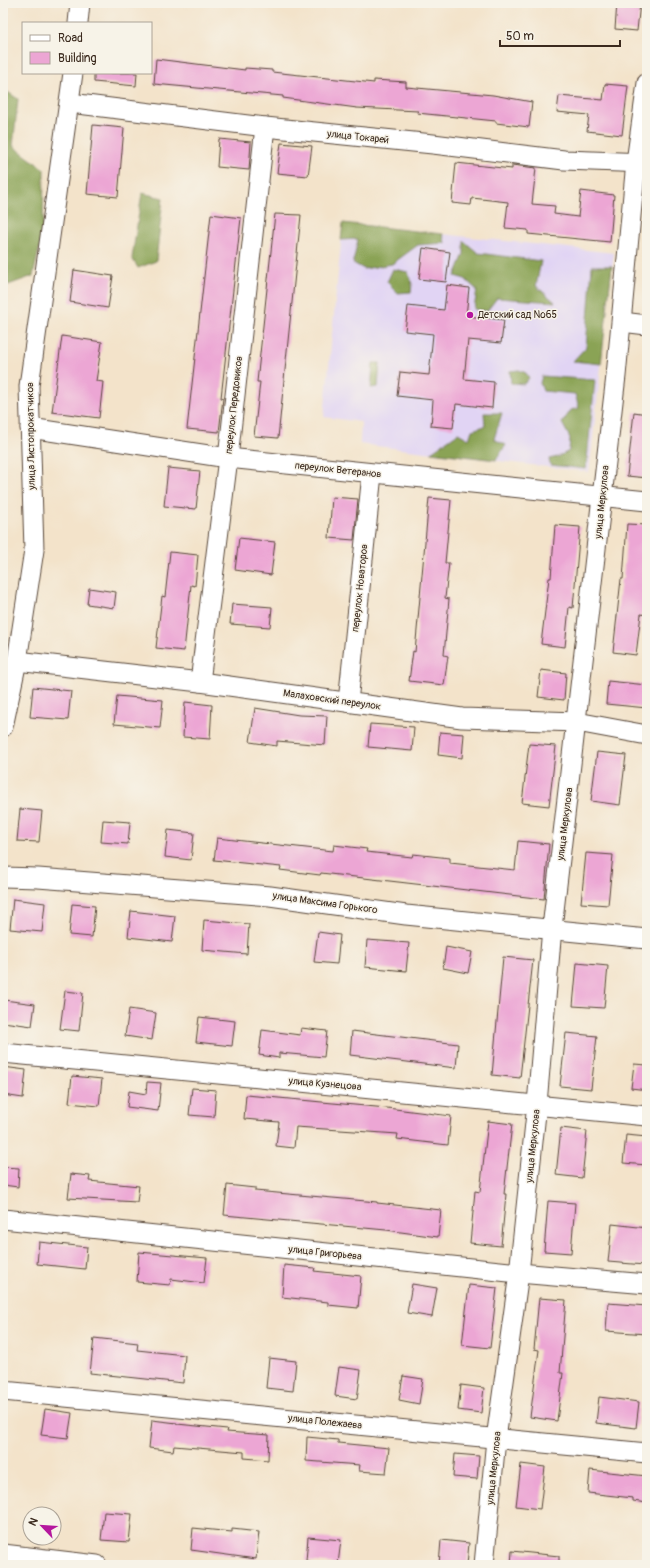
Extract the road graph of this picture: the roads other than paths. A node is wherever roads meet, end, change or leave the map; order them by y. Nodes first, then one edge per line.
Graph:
1 (80, 3) edge
2 (78, 22) edge
3 (73, 74) edge
4 (647, 83) edge
5 (70, 103) junction
6 (265, 127) junction
7 (642, 163) edge
8 (622, 322) junction
9 (647, 325) edge
10 (30, 428) junction
11 (228, 458) junction
12 (372, 474) junction
13 (603, 495) junction
14 (647, 501) edge
15 (17, 661) junction
16 (200, 682) junction
17 (348, 702) junction
18 (577, 722) junction
19 (3, 727) edge
20 (647, 734) edge
21 (3, 877) edge
22 (552, 928) junction
23 (647, 939) edge
24 (3, 1053) edge
25 (537, 1104) junction
26 (647, 1116) edge
27 (3, 1219) edge
28 (519, 1273) junction
29 (647, 1284) edge
30 (3, 1391) edge
31 (496, 1439) junction
32 (647, 1453) edge
33 (3, 1554) edge
34 (97, 1565) edge
35 (484, 1565) edge

1 - 2 street
3 - 5 street, улица Листопрокатчиков
4 - 7 street, улица Меркулова
5 - 6 street, улица Токарей
5 - 10 street, улица Листопрокатчиков
6 - 7 street, улица Токарей
6 - 11 street, переулок Передовиков
7 - 8 street, улица Меркулова
8 - 9 street
8 - 13 street, улица Меркулова
10 - 11 street, переулок Ветеранов
10 - 15 street, улица Листопрокатчиков
11 - 12 street, переулок Ветеранов
11 - 16 street, переулок Передовиков
12 - 13 street, переулок Ветеранов
12 - 17 street, переулок Новаторов
13 - 14 street, переулок Ветеранов
13 - 18 street, улица Меркулова
15 - 16 street, Малаховский переулок
15 - 19 street, улица Листопрокатчиков
16 - 17 street, Малаховский переулок
17 - 18 street, Малаховский переулок
18 - 20 street, Малаховский переулок
18 - 22 street, улица Меркулова
21 - 22 street, улица Максима Горького
22 - 23 street, улица Максима Горького
22 - 25 street, улица Меркулова
24 - 25 street, улица Кузнецова
25 - 26 street, улица Кузнецова
25 - 28 street, улица Меркулова
27 - 28 street, улица Григорьева
28 - 29 street, улица Григорьева
28 - 31 street, улица Меркулова
30 - 31 street, улица Полежаева
31 - 32 street, улица Полежаева
31 - 35 street, улица Меркулова
33 - 34 street

